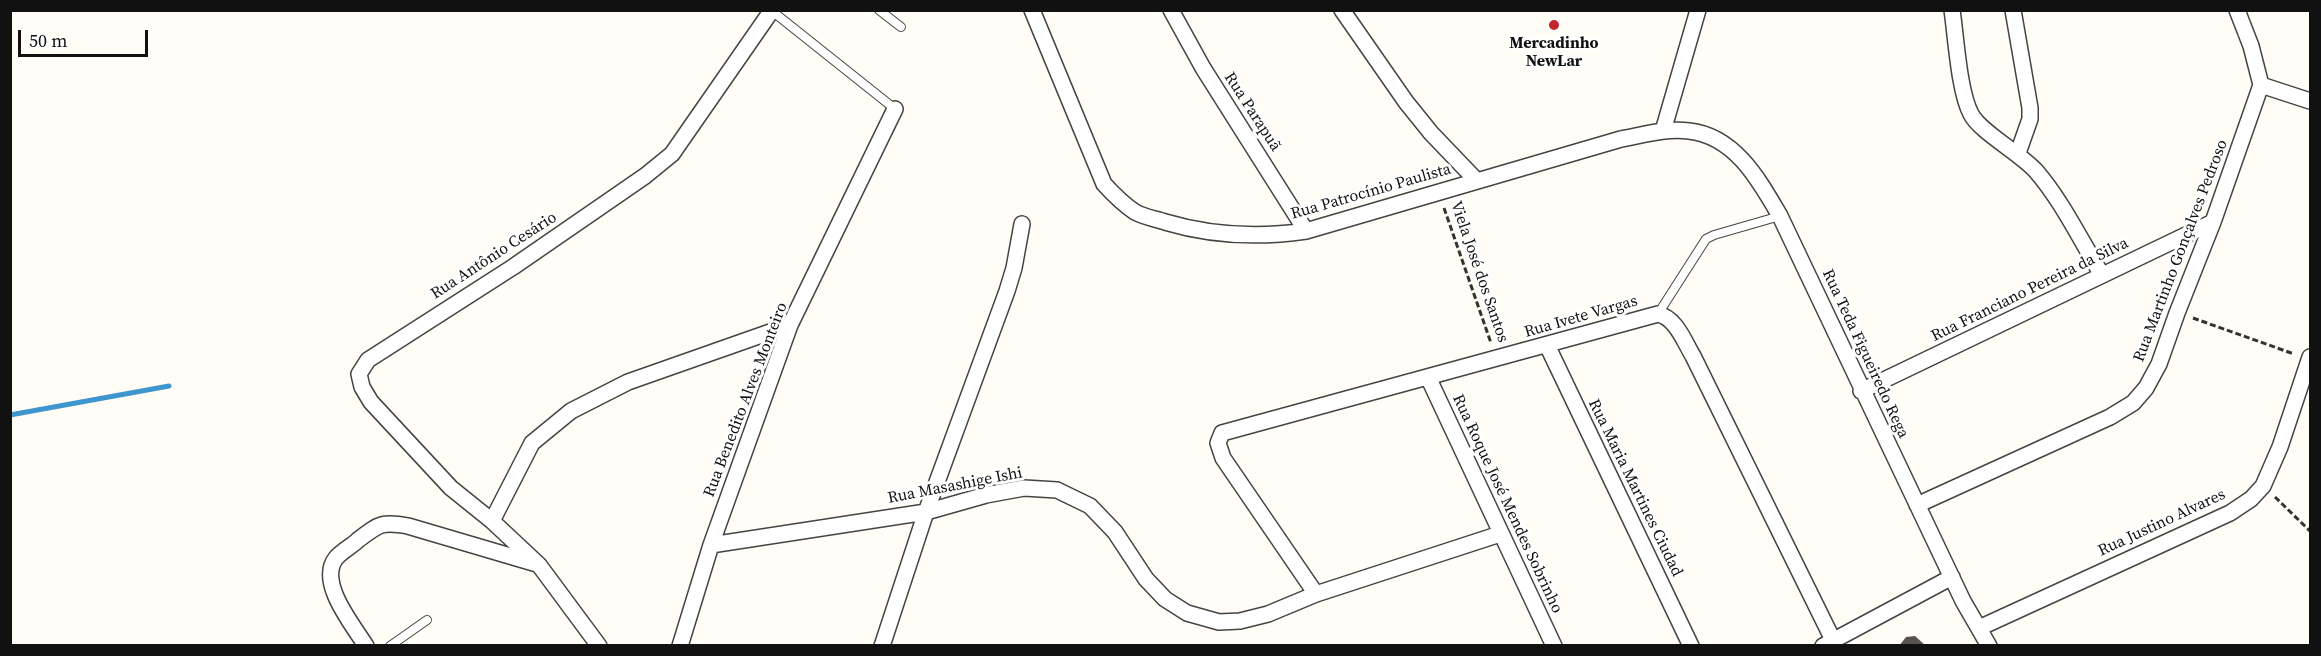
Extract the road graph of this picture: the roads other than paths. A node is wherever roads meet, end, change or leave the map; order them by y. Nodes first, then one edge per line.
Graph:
1 (879, 10) edge
2 (1032, 10) edge
3 (1171, 10) edge
4 (1342, 10) edge
5 (1698, 10) edge
6 (1952, 10) edge
7 (2013, 10) edge
8 (2237, 10) edge
9 (772, 11) edge
10 (901, 27) dead end
11 (2261, 85) junction
12 (2310, 101) edge
13 (895, 109) joint
14 (1663, 131) junction
15 (2018, 153) junction
16 (1477, 181) junction
17 (1780, 216) junction
18 (2213, 222) junction
19 (1022, 224) dead end
20 (1306, 231) junction
21 (2102, 275) junction
22 (1658, 314) junction
23 (790, 325) junction
24 (1547, 345) junction
25 (2310, 358) edge
26 (1428, 377) junction
27 (1861, 391) junction
28 (1917, 505) junction
29 (926, 512) junction
30 (492, 521) junction
31 (1500, 534) junction
32 (711, 545) junction
33 (539, 565) junction
34 (1952, 577) junction
35 (1316, 594) junction
36 (427, 620) dead end
37 (1979, 628) junction
38 (1828, 643) edge
39 (366, 645) edge
40 (390, 645) edge
41 (599, 645) edge
42 (680, 645) edge
43 (882, 645) edge
44 (1554, 645) edge
45 (1691, 645) edge
46 (1989, 645) edge

1 - 10 lane
2 - 20 street, Rua Patrocínio Paulista
3 - 20 street, Rua Parapuã
4 - 16 street
5 - 14 street
6 - 15 street
7 - 15 street
8 - 11 street
9 - 13 lane
9 - 30 street, Rua Antônio Cesário
11 - 12 street
11 - 18 street, Rua Martinho Gonçalves Pedroso
13 - 23 street, Rua Benedito Alves Monteiro
14 - 16 street, Rua Patrocínio Paulista
14 - 17 street, Rua Teda Figueiredo Rega
15 - 21 street
16 - 20 street, Rua Patrocínio Paulista
17 - 22 lane
17 - 27 street, Rua Teda Figueiredo Rega
18 - 21 street, Rua Franciano Pereira da Silva
18 - 28 street, Rua Martinho Gonçalves Pedroso
19 - 29 street
21 - 27 street, Rua Franciano Pereira da Silva
22 - 24 street, Rua Ivete Vargas
22 - 38 street, Rua Ivete Vargas
23 - 30 street
23 - 32 street, Rua Benedito Alves Monteiro
24 - 26 street, Rua Ivete Vargas
24 - 45 street, Rua Maria Martines Ciudad
25 - 37 street, Rua Justino Alvares
26 - 31 street, Rua Roque José Mendes Sobrinho
26 - 35 street, Rua Ivete Vargas
27 - 28 street, Rua Teda Figueiredo Rega
28 - 34 street, Rua Teda Figueiredo Rega
29 - 32 street, Rua Masashige Ishi
29 - 35 street, Rua Masashige Ishi
29 - 43 street
30 - 33 street
31 - 35 street, Rua Masashige Ishi
31 - 44 street, Rua Roque José Mendes Sobrinho
32 - 42 street, Rua Benedito Alves Monteiro
33 - 39 street
33 - 41 street
34 - 37 street, Rua Teda Figueiredo Rega
34 - 38 street
36 - 40 lane
37 - 46 street, Rua Teda Figueiredo Rega

